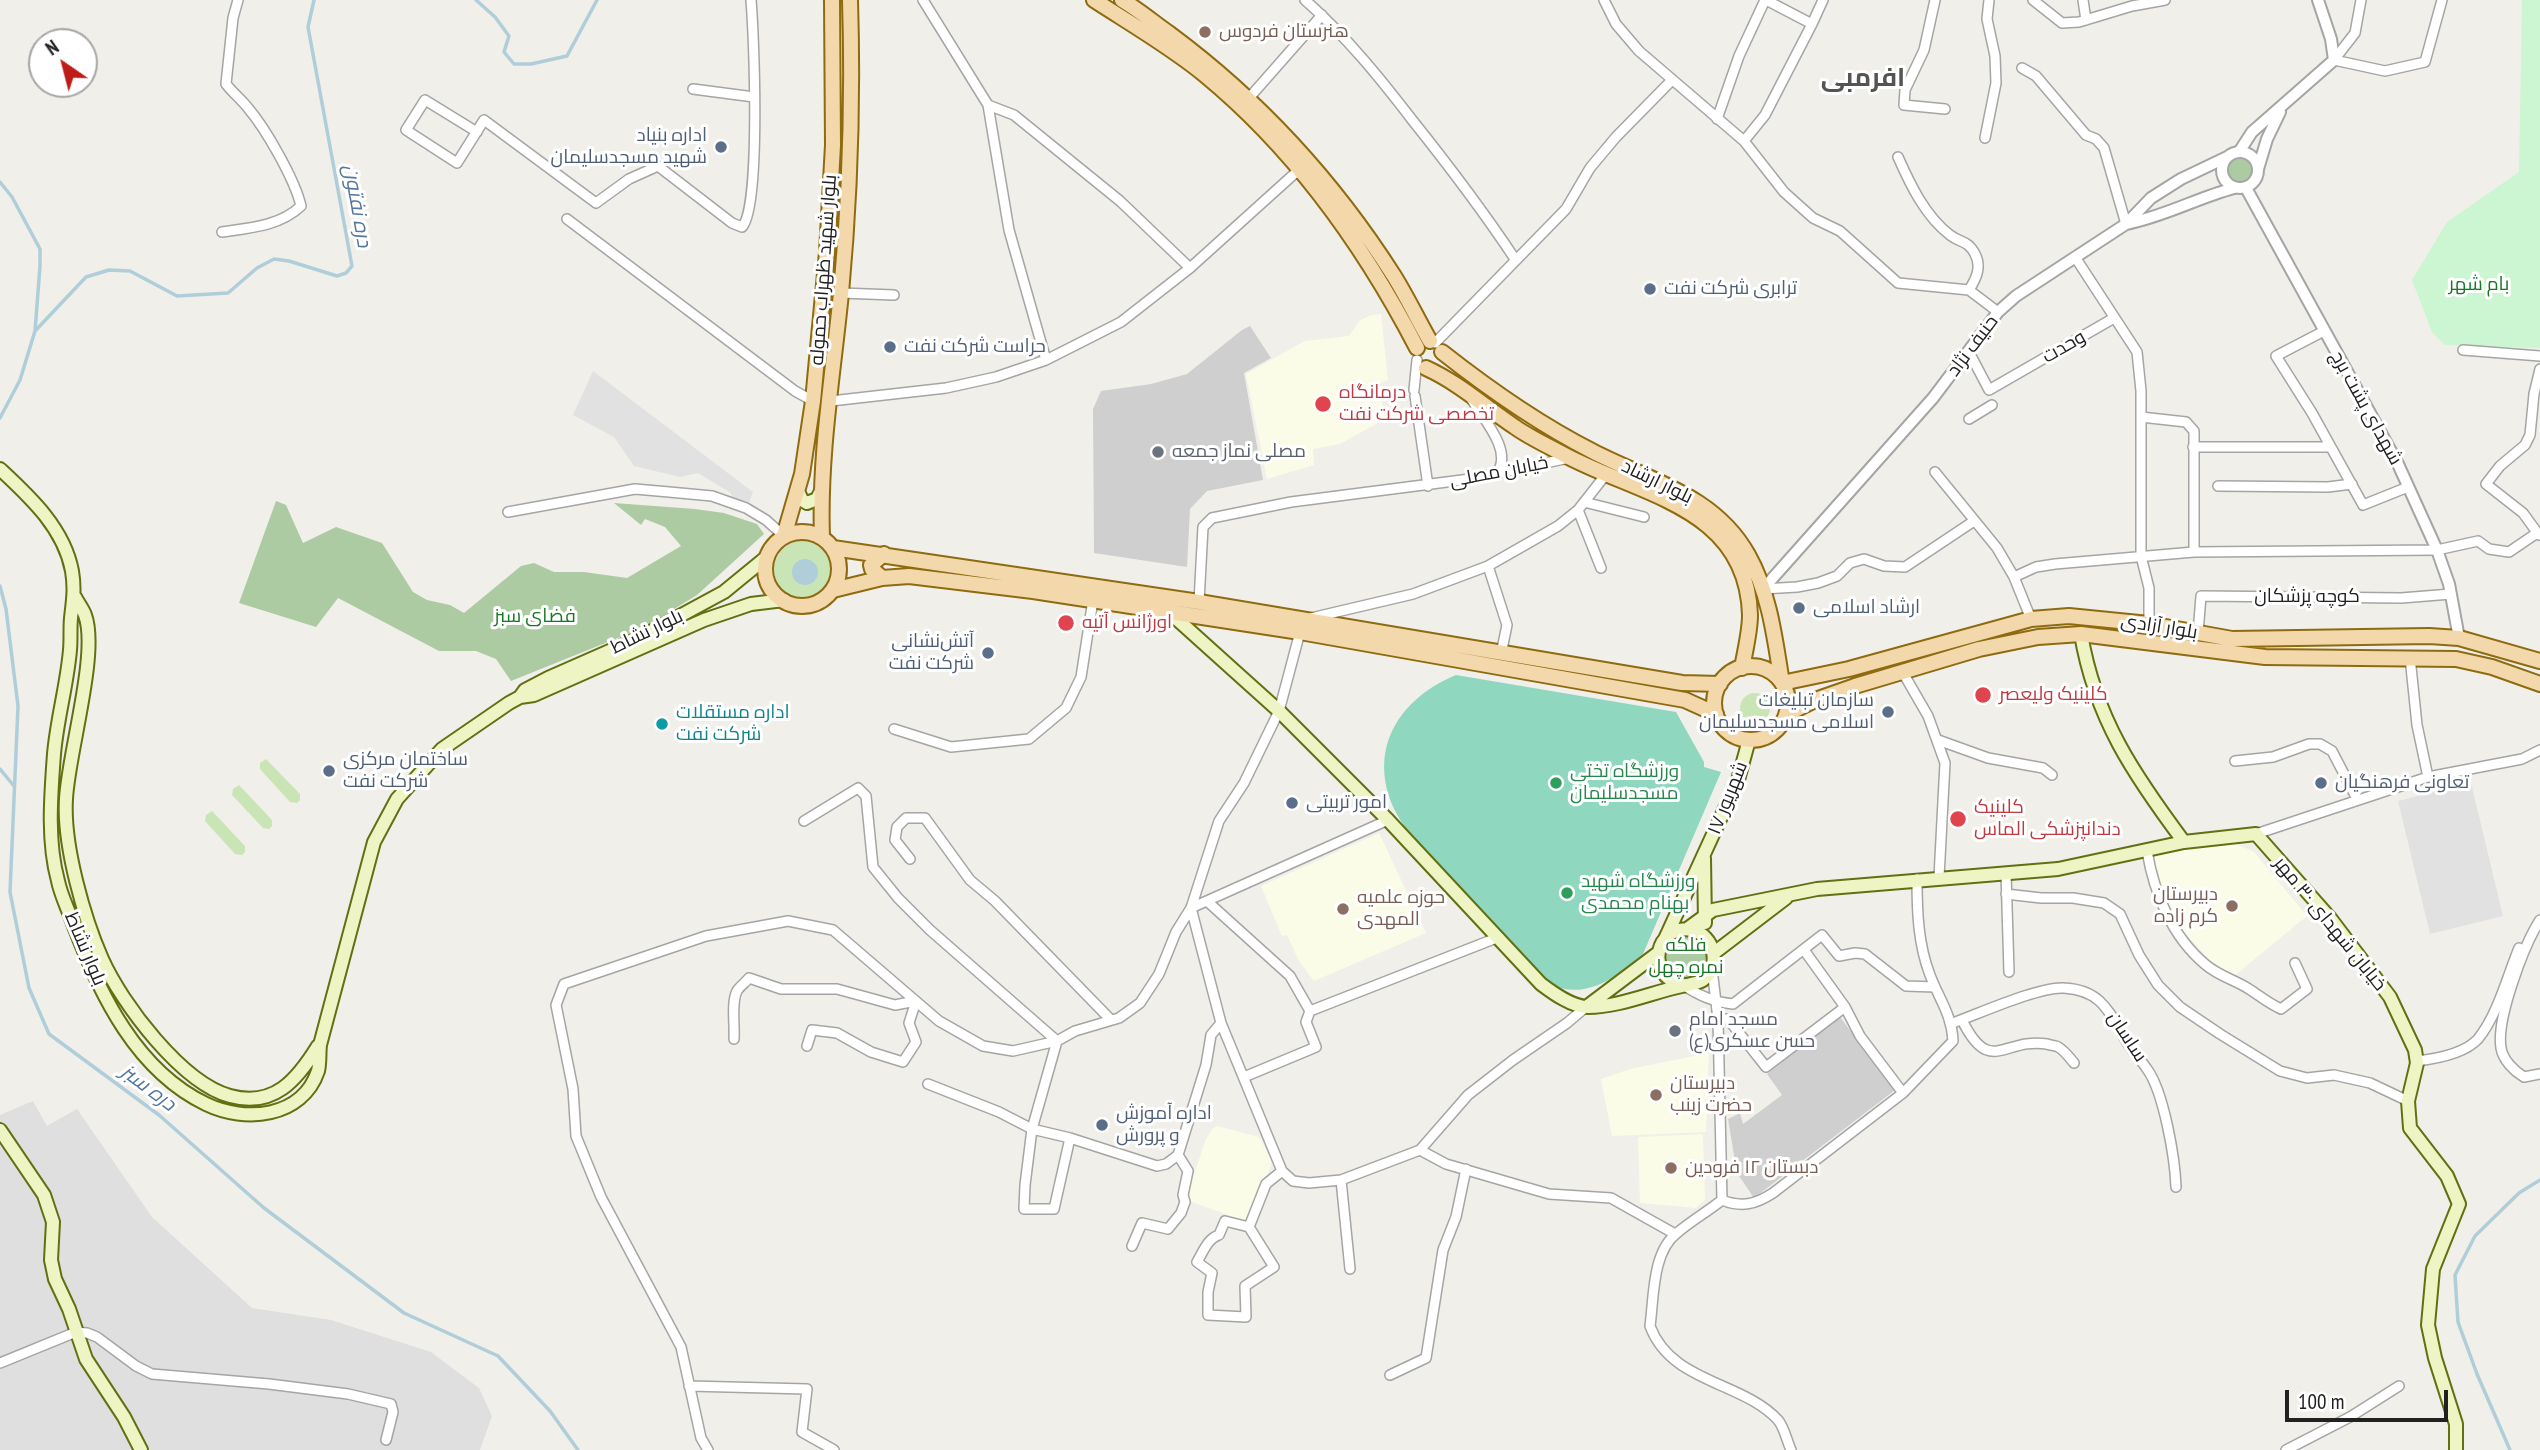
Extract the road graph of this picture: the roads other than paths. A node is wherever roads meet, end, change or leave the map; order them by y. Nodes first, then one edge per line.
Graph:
1 (238, 0) edge
2 (751, 0) edge
3 (832, 0) edge
4 (850, 0) edge
5 (923, 0) edge
6 (1094, 0) edge
7 (1305, 0) edge
8 (1604, 0) edge
9 (1765, 0) edge
10 (1823, 0) edge
11 (1935, 0) edge
12 (1989, 0) edge
13 (2033, 0) edge
14 (2083, 0) edge
15 (2165, 0) edge
16 (2318, 0) edge
17 (2361, 0) edge
18 (2442, 0) edge
19 (1128, 2) edge
20 (1322, 15) junction
21 (2086, 20) junction
22 (1812, 24) junction
23 (2334, 60) junction
24 (2021, 68) dead end
25 (1672, 80) junction
26 (693, 89) dead end
27 (754, 96) junction
28 (1249, 99) junction
29 (988, 105) junction
30 (2283, 107) junction
31 (1945, 109) dead end
32 (1717, 120) junction
33 (477, 132) junction
34 (1985, 138) dead end
35 (1744, 141) junction
36 (2239, 152) junction
37 (1898, 157) dead end
38 (2227, 157) junction
39 (1305, 164) junction
40 (2258, 170) junction
41 (2240, 188) junction
42 (567, 219) dead end
43 (2126, 224) junction
44 (222, 232) dead end
45 (2076, 257) junction
46 (1516, 259) junction
47 (1190, 268) junction
48 (1969, 290) junction
49 (841, 293) junction
50 (894, 295) dead end
51 (1998, 312) junction
52 (2114, 318) junction
53 (2324, 331) junction
54 (2463, 350) dead end
55 (1428, 352) junction
56 (1969, 352) junction
57 (2540, 356) edge
58 (1046, 360) junction
59 (2540, 369) edge
60 (1466, 390) junction
61 (813, 401) junction
62 (831, 401) junction
63 (1992, 405) dead end
64 (2141, 417) junction
65 (1969, 419) dead end
66 (2193, 447) junction
67 (2329, 447) junction
68 (1570, 458) junction
69 (1589, 458) junction
70 (0, 469) edge
71 (1935, 472) dead end
72 (1497, 473) junction
73 (1607, 473) junction
74 (2352, 484) junction
75 (1427, 486) junction
76 (2218, 486) dead end
77 (2408, 486) junction
78 (797, 489) junction
79 (822, 489) junction
80 (1581, 506) junction
81 (508, 512) dead end
82 (1644, 517) dead end
83 (1974, 521) junction
84 (2539, 535) edge
85 (784, 536) junction
86 (828, 542) junction
87 (2437, 550) junction
88 (2194, 552) junction
89 (884, 554) junction
90 (768, 556) junction
91 (2141, 556) junction
92 (1489, 566) junction
93 (1601, 568) dead end
94 (2014, 577) junction
95 (882, 578) junction
96 (1763, 589) junction
97 (832, 590) junction
98 (2451, 594) junction
99 (75, 597) junction
100 (784, 600) junction
101 (1093, 600) junction
102 (1199, 601) junction
103 (1168, 612) junction
104 (2031, 619) junction
105 (2149, 624) junction
106 (1303, 626) junction
107 (2198, 633) junction
108 (2081, 634) junction
109 (2459, 638) junction
110 (1501, 654) junction
111 (2410, 657) junction
112 (2456, 659) junction
113 (2540, 661) edge
114 (1742, 667) junction
115 (1902, 671) junction
116 (1782, 683) junction
117 (1720, 684) junction
118 (2540, 684) edge
119 (520, 697) junction
120 (1279, 711) junction
121 (1716, 714) junction
122 (1787, 714) junction
123 (894, 729) dead end
124 (1749, 740) junction
125 (1938, 740) junction
126 (2540, 750) edge
127 (2235, 761) dead end
128 (2052, 775) dead end
129 (2428, 777) junction
130 (2357, 799) junction
131 (1388, 820) junction
132 (804, 821) dead end
133 (2256, 834) junction
134 (2183, 842) junction
135 (2147, 851) junction
136 (1704, 854) junction
137 (910, 859) dead end
138 (2006, 873) junction
139 (1939, 877) junction
140 (1917, 878) junction
141 (1703, 880) junction
142 (2006, 894) junction
143 (1789, 895) junction
144 (1208, 902) junction
145 (1191, 908) junction
146 (1720, 908) junction
147 (2540, 911) edge
148 (1704, 917) junction
149 (2536, 922) edge
150 (1687, 929) junction
151 (1499, 937) junction
152 (2524, 938) dead end
153 (1665, 939) junction
154 (1711, 947) junction
155 (1804, 950) junction
156 (1658, 953) junction
157 (2295, 963) dead end
158 (1712, 969) junction
159 (2009, 972) dead end
160 (1684, 985) junction
161 (1936, 987) junction
162 (916, 1002) junction
163 (1716, 1002) junction
164 (1586, 1007) junction
165 (1845, 1007) junction
166 (1310, 1011) junction
167 (1718, 1019) junction
168 (1111, 1020) junction
169 (1957, 1022) junction
170 (1222, 1023) junction
171 (734, 1039) dead end
172 (1057, 1041) junction
173 (320, 1045) junction
174 (807, 1046) dead end
175 (2416, 1061) junction
176 (2074, 1063) dead end
177 (2540, 1074) edge
178 (1244, 1077) junction
179 (928, 1084) dead end
180 (1903, 1093) junction
181 (2408, 1101) junction
182 (1032, 1129) junction
183 (0, 1130) edge
184 (1070, 1138) junction
185 (1420, 1150) junction
186 (1178, 1155) junction
187 (1466, 1169) junction
188 (1282, 1171) junction
189 (1340, 1180) junction
190 (2176, 1187) dead end
191 (1722, 1200) junction
192 (1249, 1227) junction
193 (1675, 1234) junction
194 (1132, 1246) dead end
195 (1350, 1269) dead end
196 (76, 1332) junction
197 (0, 1363) edge
198 (1390, 1375) dead end
199 (689, 1385) junction
200 (2399, 1386) dead end
201 (386, 1440) dead end
202 (141, 1450) edge
203 (708, 1450) edge
204 (834, 1450) edge
205 (1791, 1450) edge
206 (2286, 1450) edge
207 (2456, 1450) edge

1 - 44 street
2 - 27 street
3 - 61 main road, بلوار شهید ظهراب حموله
4 - 49 main road, بلوار شهید ظهراب حموله
5 - 29 street
6 - 39 main road
7 - 20 street
8 - 25 street
9 - 22 street
9 - 32 street
10 - 22 street
11 - 31 street
12 - 34 street
13 - 21 street
14 - 21 street
15 - 21 street
16 - 23 street
17 - 23 street
18 - 23 street
19 - 28 main road
20 - 28 street
20 - 46 street
22 - 35 street
23 - 30 street
24 - 43 street
25 - 32 street
25 - 46 street
26 - 27 street
27 - 33 street
28 - 39 main road
29 - 47 street
29 - 58 street
30 - 36 street
30 - 40 street
32 - 35 street
33 - 33 street
35 - 48 street
36 - 38 street
36 - 40 street
37 - 48 street
38 - 41 street
38 - 43 street, حنیف نژاد
39 - 47 street
39 - 55 main road
40 - 41 street
41 - 43 street
41 - 53 street, شهدای پشت برج
42 - 61 street
43 - 45 street, حنیف نژاد
45 - 51 street, حنیف نژاد
45 - 52 street
46 - 55 street
47 - 58 street
48 - 51 street
49 - 50 street
49 - 62 main road, بلوار شهید ظهراب حموله
51 - 56 street, حنیف نژاد
52 - 56 street, وحدت
52 - 64 street
53 - 67 street
53 - 77 street, شهدای پشت برج
54 - 57 street
55 - 60 main road, بلوار ارشاد
55 - 69 main road, بلوار ارشاد
55 - 75 street
56 - 96 street, حنیف نژاد
58 - 62 street
59 - 84 street
60 - 68 main road, بلوار ارشاد
60 - 72 street
61 - 78 main road, بلوار شهید ظهراب حموله
62 - 79 main road, بلوار شهید ظهراب حموله
63 - 65 street
64 - 66 street
64 - 91 street
66 - 67 street
66 - 88 street
67 - 74 street
68 - 69 main road, بلوار ارشاد
68 - 72 street, خیابان مصلی
69 - 73 main road, بلوار ارشاد
69 - 96 main road, بلوار ارشاد
70 - 99 main road, بلوار نشاط
71 - 83 street
72 - 75 street, خیابان مصلی
73 - 80 street
73 - 114 main road, بلوار ارشاد
74 - 76 street
74 - 77 street
75 - 102 street, خیابان مصلی
77 - 87 street, شهدای پشت برج
78 - 79 main road
78 - 85 main road, بلوار شهید ظهراب حموله
79 - 86 main road, بلوار شهید ظهراب حموله
80 - 82 street
80 - 92 street
80 - 93 street
81 - 85 street
83 - 94 street
83 - 96 street
84 - 87 street
85 - 86 main road
85 - 90 main road
86 - 89 main road
86 - 97 main road
87 - 88 street
87 - 98 street, شهدای پشت برج
88 - 91 street
89 - 95 main road
89 - 102 main road
90 - 100 main road
90 - 119 main road, بلوار نشاط
91 - 94 street
91 - 105 street
92 - 106 street
92 - 110 street
94 - 104 street
95 - 97 main road
95 - 101 main road
96 - 116 main road, بلوار ارشاد
97 - 100 main road
98 - 107 street, کوچه پزشکان
98 - 109 street, شهدای پشت برج
99 - 173 main road, بلوار نشاط
99 - 173 main road, بلوار نشاط
100 - 119 main road, بلوار نشاط
101 - 103 main road
101 - 123 street
102 - 106 main road
103 - 106 main road
103 - 120 main road
104 - 105 main road, بلوار آزادی
104 - 116 main road, بلوار آزادی
105 - 107 main road, بلوار آزادی
106 - 110 main road
106 - 120 street
106 - 121 main road
107 - 109 main road, بلوار آزادی
108 - 111 main road, بلوار آزادی
108 - 115 main road, بلوار آزادی
108 - 134 main road
109 - 112 main road
109 - 113 main road, بلوار آزادی
110 - 117 main road
111 - 112 main road, بلوار آزادی
111 - 129 street
112 - 118 main road, بلوار آزادی
114 - 116 main road
114 - 117 main road
115 - 122 main road, بلوار آزادی
115 - 125 street
116 - 122 main road
117 - 121 main road
119 - 173 main road, بلوار نشاط
120 - 131 main road
120 - 145 street
121 - 124 main road
122 - 124 main road
124 - 136 main road, ۱۷ شهریور
125 - 128 street
125 - 139 street
126 - 129 street
127 - 130 street
129 - 130 street
130 - 133 street
131 - 144 street
131 - 151 main road
132 - 172 street
133 - 134 main road
133 - 175 main road, خیابان شهدای ۳۰ مهر
134 - 135 main road
135 - 138 main road
135 - 157 street
136 - 141 main road
136 - 153 main road, ۱۷ شهریور
137 - 168 street
138 - 139 main road
138 - 142 street
139 - 140 main road
140 - 143 main road
140 - 161 street
141 - 146 main road
141 - 148 main road
142 - 159 street
142 - 181 street
143 - 146 main road
143 - 154 main road
144 - 145 street
144 - 166 street
145 - 168 street
145 - 170 street
146 - 148 main road
147 - 149 street
148 - 150 main road
148 - 154 main road
149 - 177 street
150 - 153 main road
150 - 154 main road
151 - 164 main road
151 - 166 street
152 - 175 street
153 - 156 main road
154 - 158 main road
155 - 161 street
155 - 163 street
155 - 165 street
156 - 160 main road
156 - 164 main road
158 - 160 main road
158 - 163 street
160 - 163 street
160 - 164 main road
161 - 169 street
162 - 171 street
162 - 172 street
162 - 174 street
162 - 199 street
163 - 167 street
164 - 185 street
165 - 167 street
165 - 180 street
166 - 178 street
167 - 191 street
168 - 172 street
169 - 176 street
169 - 180 street
169 - 190 street, ساسان
170 - 178 street
170 - 186 street
172 - 182 street
175 - 181 main road
178 - 188 street
179 - 182 street
180 - 191 street
181 - 207 main road
182 - 184 street
182 - 184 street
183 - 196 main road
184 - 186 street
185 - 187 street
185 - 189 street
186 - 194 street
187 - 193 street
187 - 198 street
188 - 189 street
188 - 192 street
189 - 195 street
191 - 193 street
192 - 192 street
193 - 205 street
196 - 197 street
196 - 201 street
196 - 202 main road
199 - 203 street
199 - 204 street
200 - 206 street

